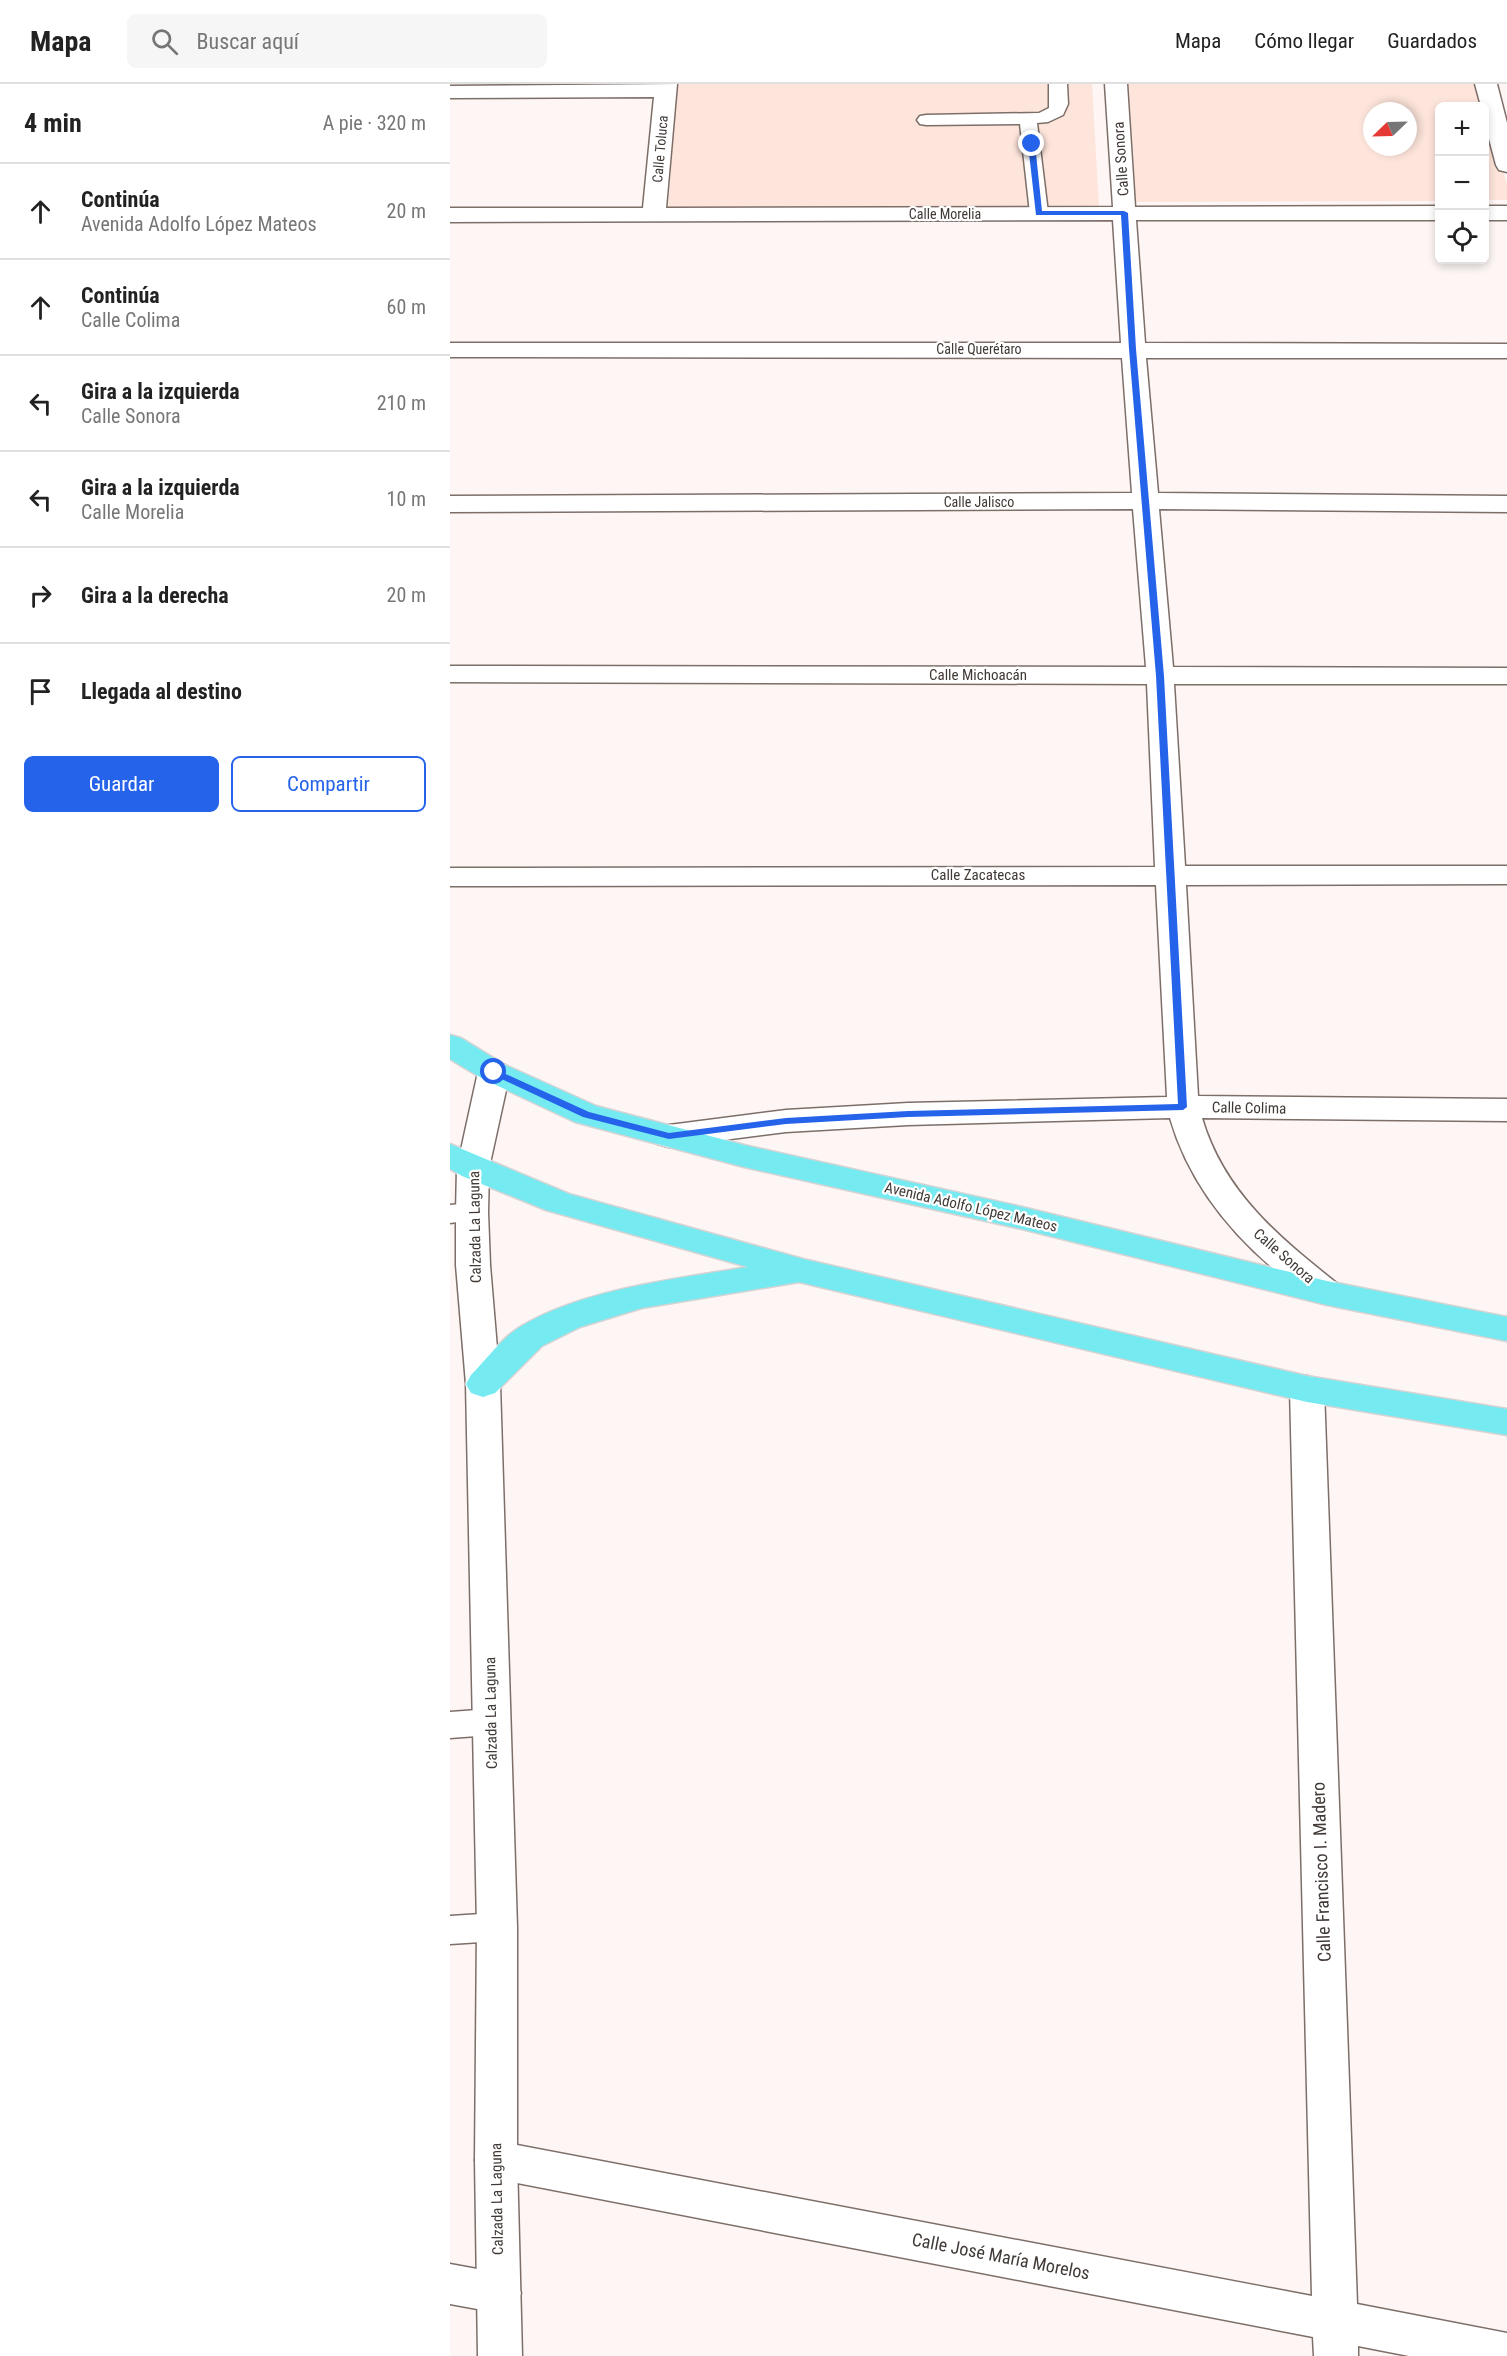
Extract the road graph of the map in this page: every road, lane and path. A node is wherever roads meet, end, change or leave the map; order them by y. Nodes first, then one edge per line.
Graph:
1 (1058, 84) edge
2 (1116, 84) edge
3 (665, 87) edge
4 (1494, 90) edge
5 (450, 92) edge
6 (1028, 119) junction
7 (926, 120) dead end
8 (1507, 165) edge
9 (1039, 213) junction
10 (1124, 213) junction
11 (1435, 213) edge
12 (1489, 213) edge
13 (1507, 213) edge
14 (450, 215) edge
15 (654, 215) junction
16 (1133, 349) junction
17 (450, 350) edge
18 (1507, 351) edge
19 (1146, 501) junction
20 (450, 504) edge
21 (1507, 504) edge
22 (450, 674) edge
23 (1160, 676) junction
24 (1507, 676) edge
25 (1171, 875) junction
26 (1507, 876) edge
27 (450, 877) edge
28 (450, 1045) edge
29 (494, 1072) junction
30 (1183, 1107) junction
31 (1507, 1110) edge
32 (669, 1136) junction
33 (462, 1161) edge
34 (461, 1213) edge
35 (803, 1271) junction
36 (1327, 1293) junction
37 (1507, 1329) edge
38 (483, 1384) junction
39 (1307, 1389) junction
40 (1507, 1422) edge
41 (491, 1722) junction
42 (450, 1725) edge
43 (497, 1928) junction
44 (450, 1930) edge
45 (496, 2160) junction
46 (450, 2284) edge
47 (499, 2293) junction
48 (1335, 2338) edge
49 (1507, 2354) edge
50 (500, 2356) edge

1 - 6 lane
2 - 10 street, Calle Sonora
3 - 5 street
3 - 15 street, Calle Toluca
4 - 8 street
6 - 7 lane
6 - 9 lane
9 - 10 street, Calle Morelia
9 - 15 street, Calle Morelia
10 - 11 street, Calle Morelia
10 - 16 street, Calle Sonora
12 - 13 street
14 - 15 street, Calle Morelia
16 - 17 street, Calle Querétaro
16 - 18 street, Calle Querétaro
16 - 19 street, Calle Sonora
19 - 20 street, Calle Jalisco
19 - 21 street, Calle Jalisco
19 - 23 street, Calle Sonora
22 - 23 street, Calle Michoacán
23 - 24 street, Calle Michoacán
23 - 25 street, Calle Sonora
25 - 26 street, Calle Zacatecas
25 - 27 street, Calle Zacatecas
25 - 30 street, Calle Sonora
28 - 29 main road, Avenida Adolfo López Mateos
29 - 32 main road, Avenida Adolfo López Mateos
29 - 33 street, Calzada La Laguna
30 - 31 street, Calle Colima
30 - 32 street, Calle Colima
30 - 36 street, Calle Sonora
32 - 36 main road, Avenida Adolfo López Mateos
33 - 34 street, Calzada La Laguna
33 - 35 main road
34 - 38 street, Calzada La Laguna
35 - 38 main road
35 - 39 main road
36 - 37 main road, Avenida Adolfo López Mateos
38 - 41 street, Calzada La Laguna
39 - 40 main road
39 - 48 street, Calle Francisco I. Madero
41 - 42 lane
41 - 43 street, Calzada La Laguna
43 - 44 lane
43 - 45 street, Calzada La Laguna
45 - 47 street, Calzada La Laguna
45 - 48 street, Calle José María Morelos
46 - 47 street
47 - 50 street, Calzada La Laguna
48 - 49 street, Calle José María Morelos

